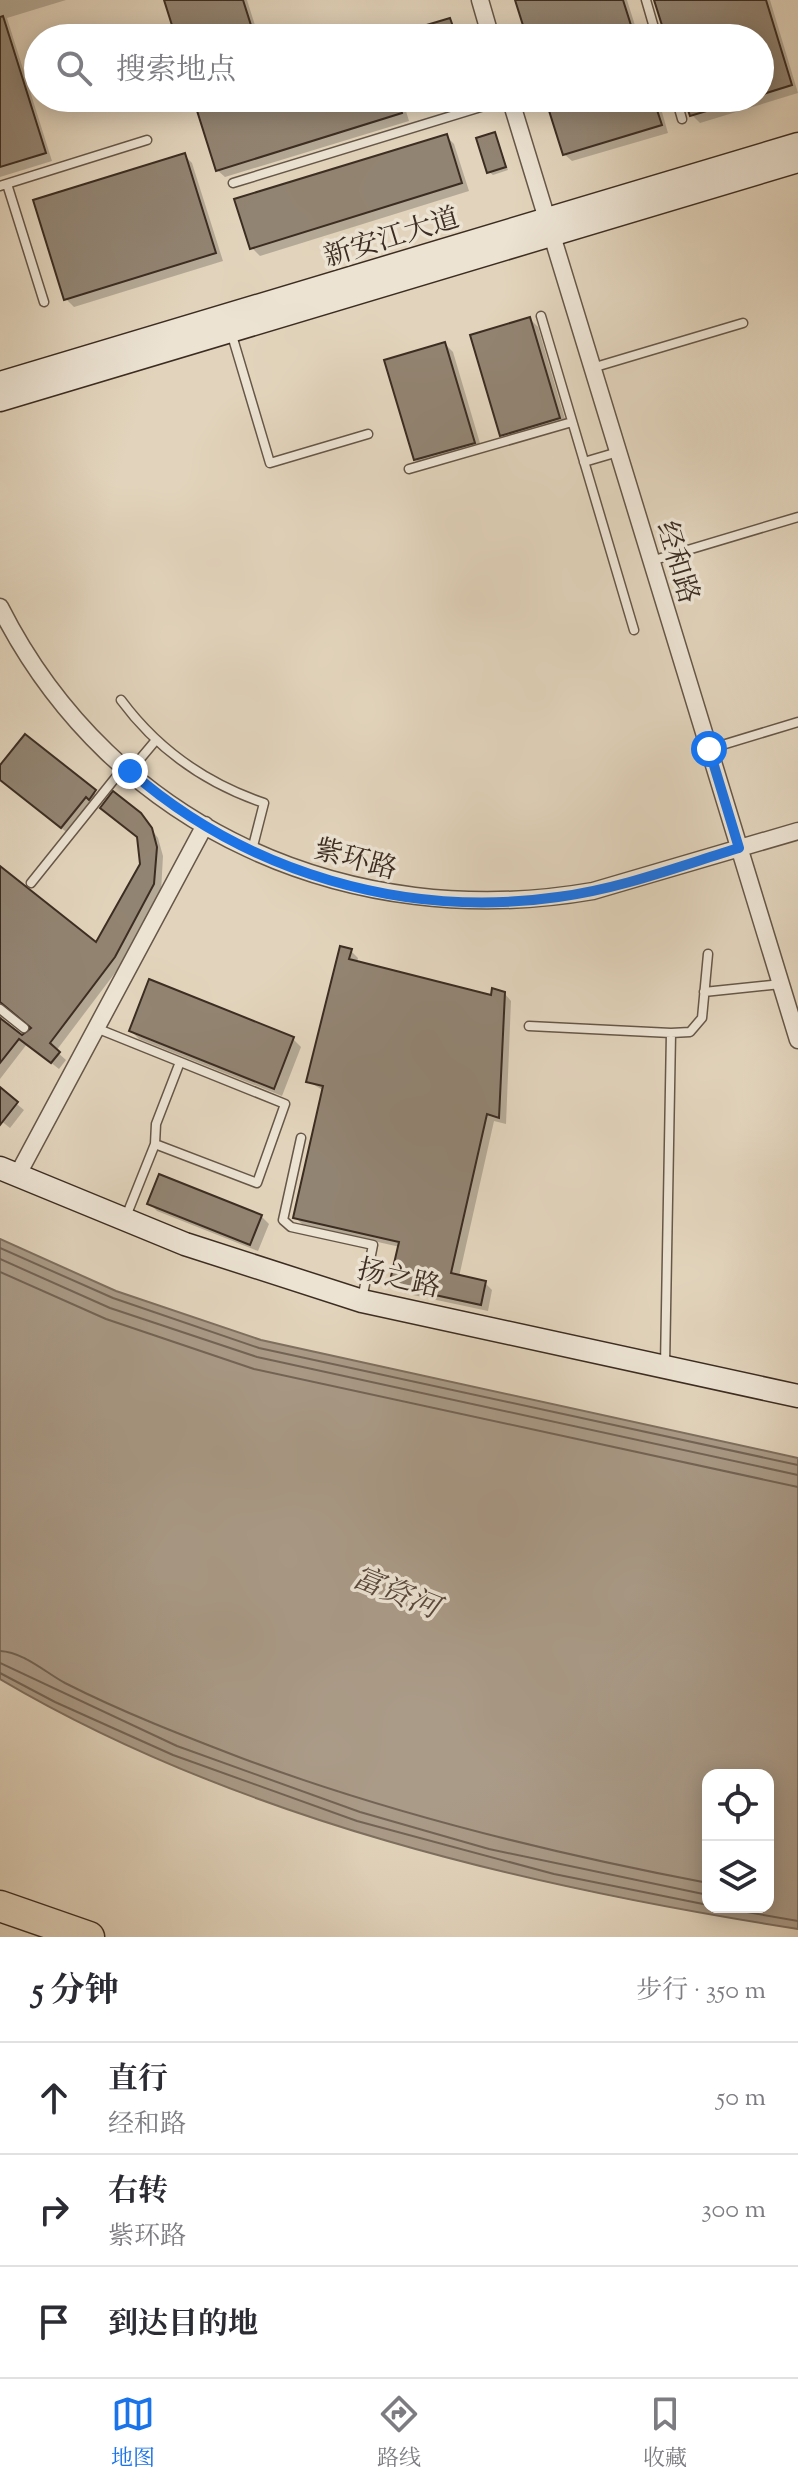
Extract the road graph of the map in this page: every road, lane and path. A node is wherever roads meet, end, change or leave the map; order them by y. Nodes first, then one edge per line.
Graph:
1 (480, 0) edge
2 (646, 0) edge
3 (487, 24) edge
4 (653, 24) edge
5 (464, 112) edge
6 (514, 112) edge
7 (680, 112) edge
8 (682, 119) dead end
9 (147, 140) dead end
10 (798, 144) edge
11 (798, 161) edge
12 (233, 183) dead end
13 (3, 185) edge
14 (549, 227) junction
15 (44, 302) dead end
16 (541, 316) dead end
17 (743, 323) dead end
18 (231, 332) junction
19 (592, 368) junction
20 (0, 383) edge
21 (0, 400) edge
22 (572, 422) junction
23 (368, 434) dead end
24 (618, 452) junction
25 (584, 462) junction
26 (409, 469) dead end
27 (798, 517) edge
28 (651, 561) junction
29 (0, 607) edge
30 (634, 630) dead end
31 (121, 700) dead end
32 (798, 722) edge
33 (156, 740) junction
34 (709, 749) junction
35 (127, 769) junction
36 (205, 825) junction
37 (798, 831) edge
38 (739, 848) junction
39 (251, 850) junction
40 (31, 883) dead end
41 (708, 954) dead end
42 (781, 984) junction
43 (704, 992) junction
44 (0, 1009) edge
45 (529, 1026) dead end
46 (24, 1028) dead end
47 (96, 1028) junction
48 (671, 1033) junction
49 (798, 1040) edge
50 (180, 1062) junction
51 (301, 1138) dead end
52 (155, 1144) junction
53 (9, 1172) edge
54 (124, 1221) junction
55 (362, 1301) junction
56 (665, 1367) junction
57 (798, 1396) edge
58 (0, 1906) edge
59 (0, 1924) edge
60 (37, 1937) edge
61 (89, 1937) edge

1 - 3 street
2 - 4 lane
5 - 12 lane
6 - 14 street, 经和路
7 - 8 lane
9 - 13 lane
10 - 14 main road, 新安江大道
11 - 14 main road, 新安江大道
13 - 15 lane
14 - 18 main road, 新安江大道
14 - 19 street, 经和路
14 - 20 main road, 新安江大道
16 - 22 lane
17 - 19 lane
18 - 21 main road, 新安江大道
18 - 23 lane
19 - 24 street, 经和路
22 - 25 lane
22 - 26 lane
24 - 25 lane
24 - 28 street, 经和路
25 - 30 lane
27 - 28 lane
28 - 34 street, 经和路
29 - 35 street, 紫环路
31 - 33 lane
32 - 34 lane
33 - 35 lane
33 - 39 lane
34 - 38 street, 经和路
35 - 36 street, 紫环路
35 - 40 lane
36 - 39 street, 紫环路
36 - 47 street
37 - 38 street, 紫环路
38 - 39 street, 紫环路
38 - 42 street, 经和路
41 - 43 lane
42 - 43 lane
42 - 49 street, 经和路
43 - 48 lane
44 - 46 lane
45 - 48 lane
47 - 50 lane
47 - 53 street
48 - 56 lane
50 - 52 lane
50 - 52 lane
51 - 55 lane
52 - 54 lane
53 - 54 main road, 扬之路
54 - 55 main road, 扬之路
55 - 56 main road, 扬之路
56 - 57 main road, 扬之路
58 - 61 highway
59 - 60 highway

